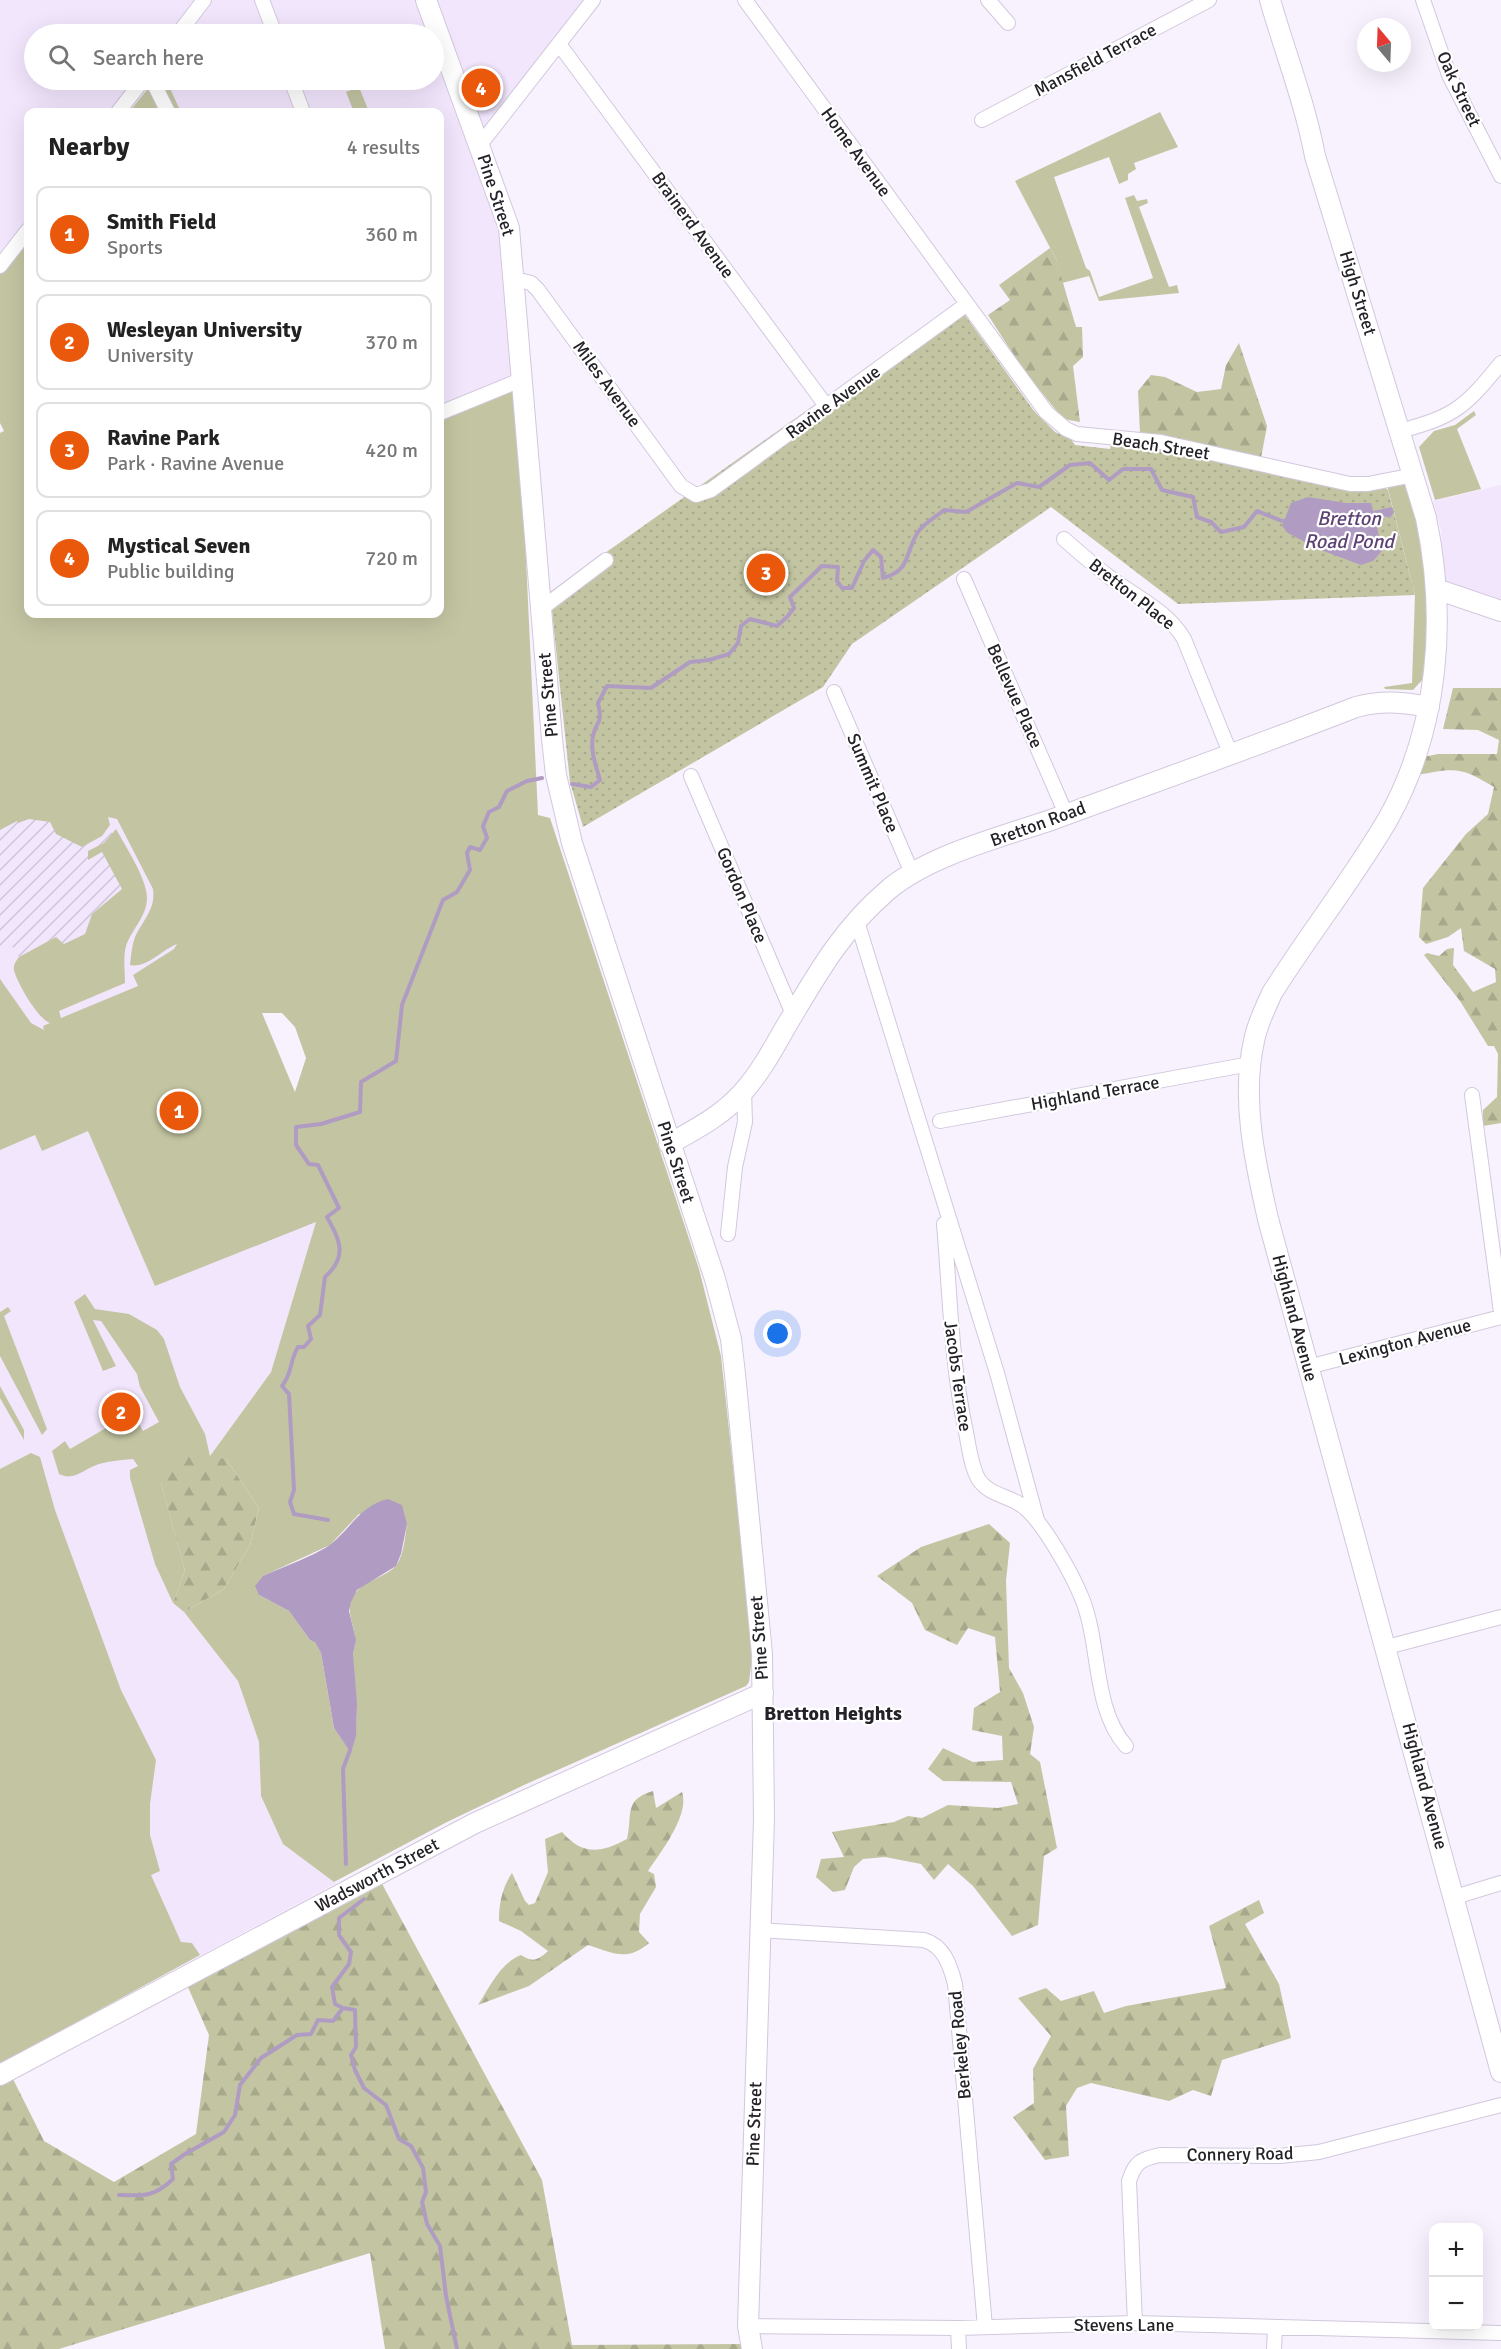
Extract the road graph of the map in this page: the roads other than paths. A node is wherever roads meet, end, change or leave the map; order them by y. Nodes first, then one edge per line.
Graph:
1 (204, 0) edge
2 (262, 0) edge
3 (426, 0) edge
4 (593, 0) edge
5 (745, 0) edge
6 (988, 0) edge
7 (1209, 0) edge
8 (1270, 0) edge
9 (1423, 0) edge
10 (1008, 22) dead end
11 (186, 24) edge
12 (270, 24) edge
13 (435, 24) edge
14 (560, 44) junction
15 (444, 49) edge
16 (135, 90) edge
17 (157, 90) edge
18 (295, 90) edge
19 (121, 108) edge
20 (166, 108) edge
21 (302, 108) edge
22 (982, 120) dead end
23 (480, 146) junction
24 (1501, 176) edge
25 (24, 234) edge
26 (2, 258) edge
27 (515, 279) junction
28 (967, 304) junction
29 (1501, 363) edge
30 (523, 379) junction
31 (827, 407) junction
32 (444, 411) edge
33 (1400, 431) junction
34 (1414, 475) junction
35 (696, 495) joint
36 (1064, 539) dead end
37 (606, 560) dead end
38 (963, 579) dead end
39 (1436, 589) junction
40 (541, 609) junction
41 (1501, 611) edge
42 (834, 692) dead end
43 (1429, 707) junction
44 (1231, 755) junction
45 (691, 776) dead end
46 (1066, 814) junction
47 (912, 873) junction
48 (856, 918) junction
49 (794, 1014) junction
50 (1250, 1065) junction
51 (744, 1091) junction
52 (1472, 1095) dead end
53 (940, 1121) dead end
54 (669, 1144) junction
55 (942, 1198) junction
56 (728, 1234) dead end
57 (1501, 1315) edge
58 (1308, 1367) junction
59 (1037, 1520) junction
60 (1501, 1617) edge
61 (1387, 1647) junction
62 (763, 1693) junction
63 (1126, 1746) dead end
64 (1501, 1883) edge
65 (1455, 1897) junction
66 (759, 1930) junction
67 (1501, 2072) edge
68 (0, 2074) edge
69 (1501, 2105) edge
70 (1136, 2323) junction
71 (748, 2326) junction
72 (985, 2327) junction
73 (958, 2328) junction
74 (1275, 2328) junction
75 (1501, 2333) edge
76 (752, 2349) edge
77 (959, 2349) edge
78 (1274, 2349) edge

1 - 11 street
2 - 12 street
3 - 13 street, Pine Street
4 - 14 street
5 - 28 street, Home Avenue
6 - 10 street
7 - 22 street, Mansfield Terrace
8 - 33 street, High Street
9 - 24 street, Oak Street
14 - 23 street
14 - 31 street, Brainerd Avenue
15 - 23 street, Pine Street
16 - 19 street
17 - 20 street
18 - 21 street
23 - 27 street, Pine Street
25 - 26 street
27 - 30 street, Pine Street
27 - 35 street, Miles Avenue
28 - 31 street, Ravine Avenue
28 - 34 street, Beach Street
29 - 33 street
30 - 32 street
30 - 40 street, Pine Street
31 - 35 street, Ravine Avenue
33 - 34 street, High Street
34 - 39 street, High Street
36 - 44 street, Bretton Place
37 - 40 street
38 - 46 street, Bellevue Place
39 - 41 street
39 - 43 street, Highland Avenue
40 - 54 street, Pine Street
42 - 47 street, Summit Place
43 - 44 street, Bretton Road
43 - 50 street, Highland Avenue
44 - 46 street, Bretton Road
45 - 49 street, Gordon Place
46 - 47 street, Bretton Road
47 - 48 street, Bretton Road
48 - 49 street, Bretton Road
48 - 55 street, Jacobs Terrace
49 - 51 street, Bretton Road
50 - 53 street, Highland Terrace
50 - 58 street, Highland Avenue
51 - 54 street, Bretton Road
51 - 56 street
52 - 57 street
54 - 62 street, Pine Street
55 - 59 street, Jacobs Terrace
55 - 59 street, Jacobs Terrace
57 - 58 street, Lexington Avenue
58 - 61 street, Highland Avenue
59 - 63 street, Jacobs Terrace
60 - 61 street
61 - 65 street, Highland Avenue
62 - 66 street, Pine Street
62 - 68 street, Wadsworth Street
64 - 65 street
65 - 67 street, Highland Avenue
66 - 71 street, Pine Street
66 - 72 street, Berkeley Road
69 - 70 street, Connery Road
70 - 72 street, Stevens Lane
70 - 74 street, Stevens Lane
71 - 73 street, Stevens Lane
71 - 76 street, Pine Street
72 - 73 street, Stevens Lane
73 - 77 street
74 - 75 street, Stevens Lane
74 - 78 street

